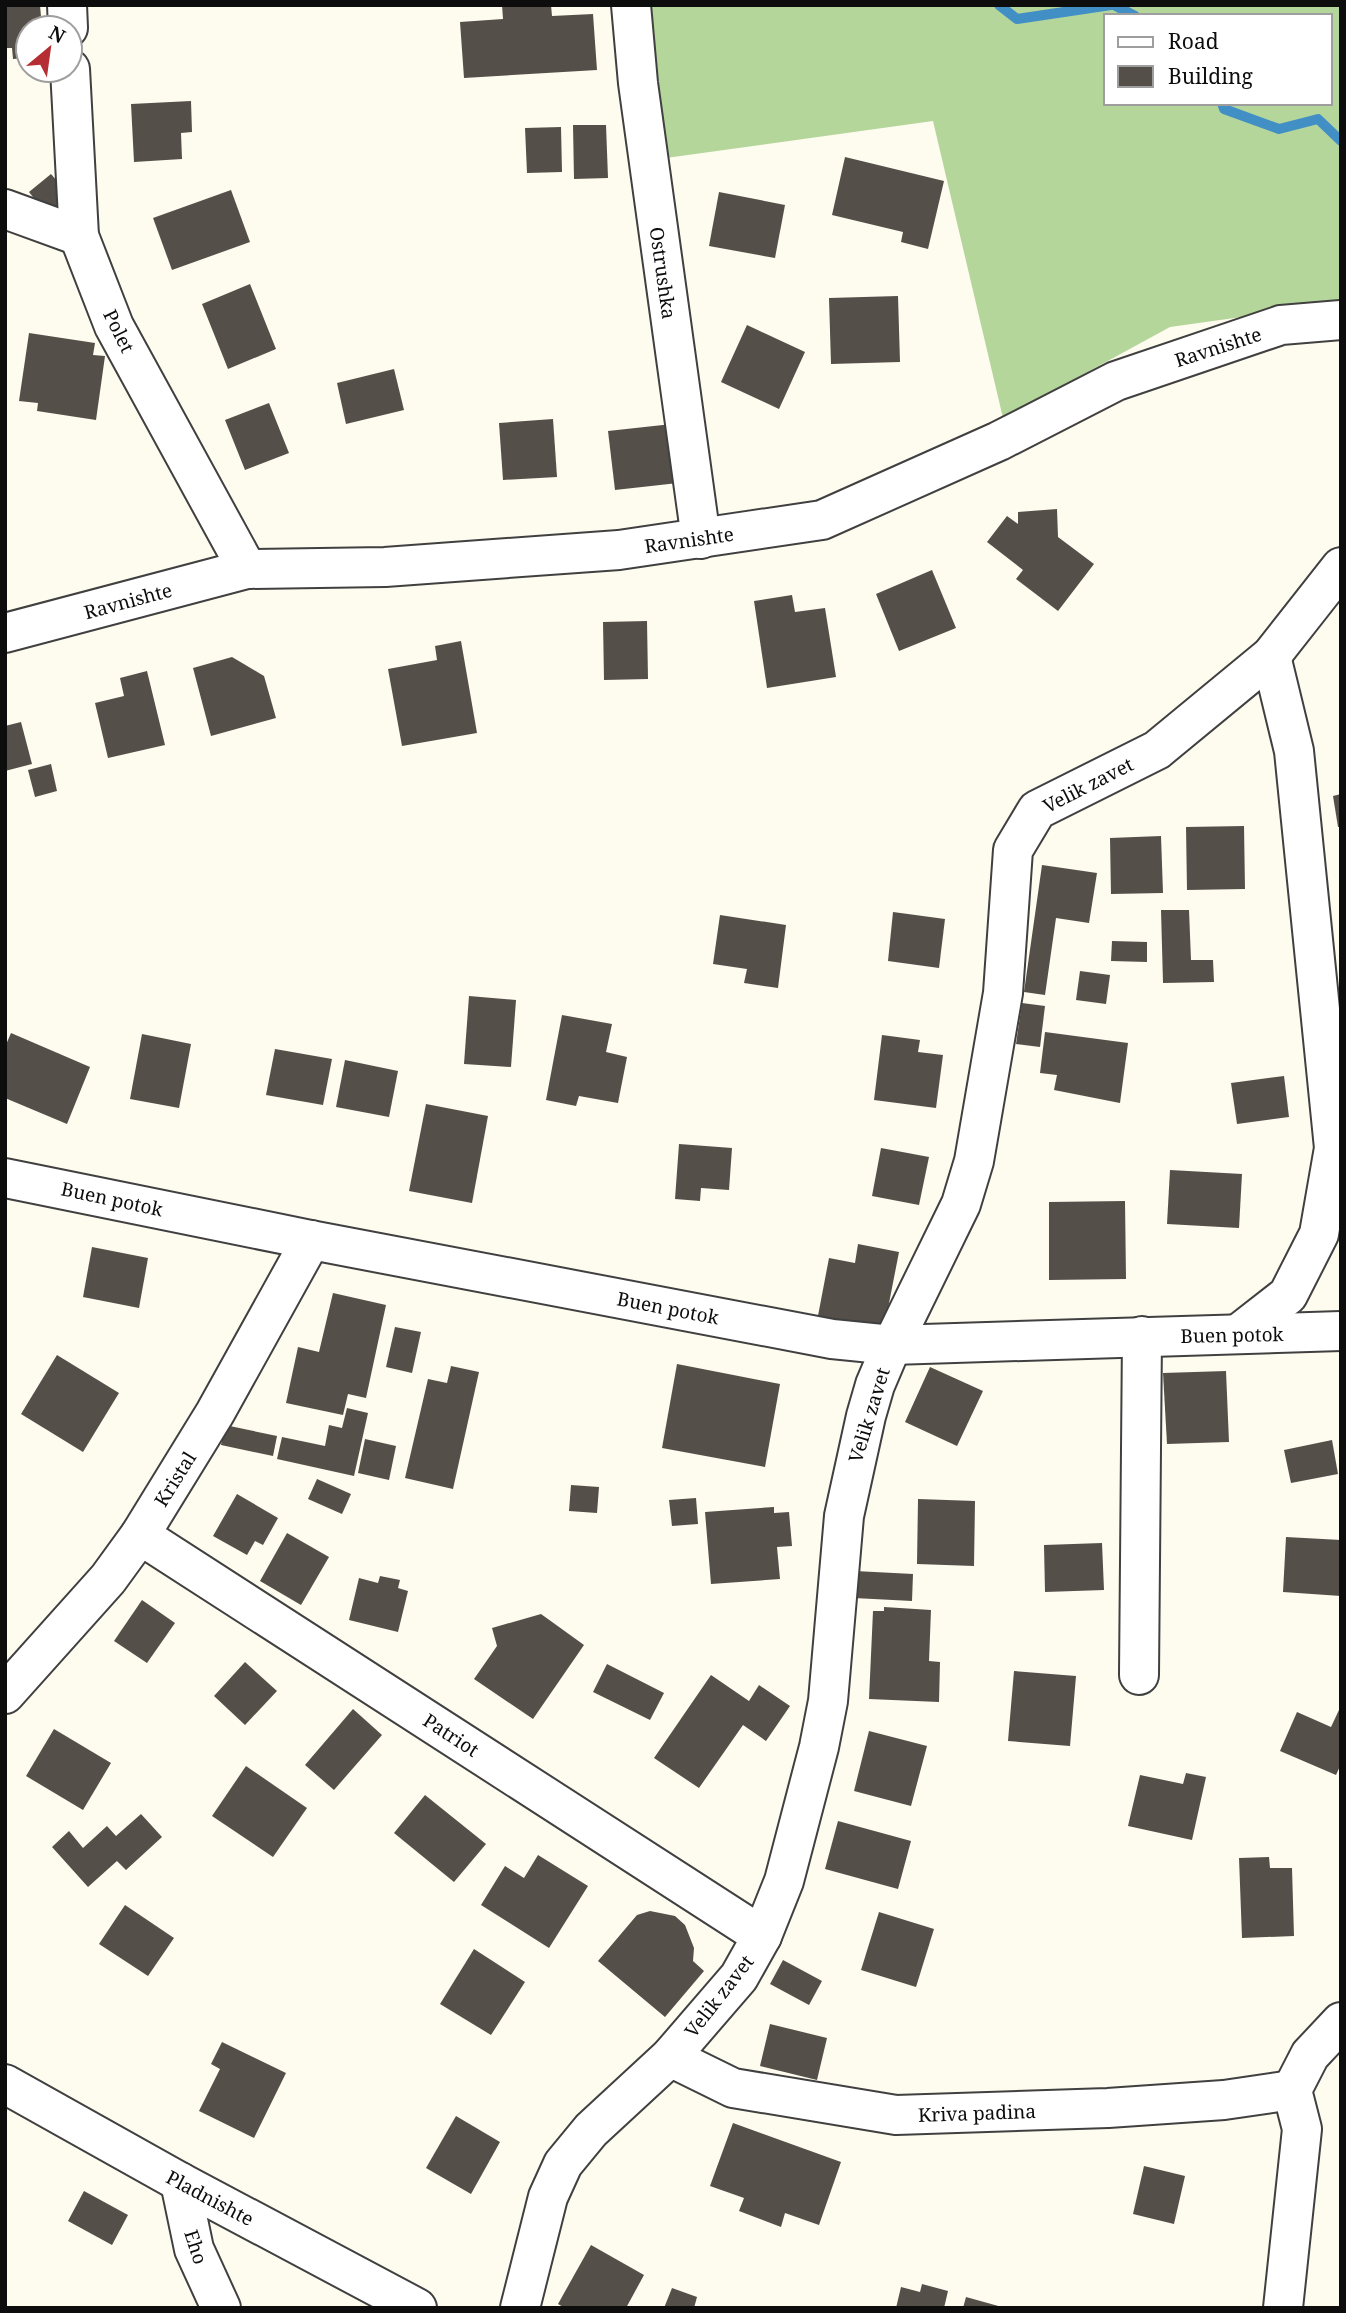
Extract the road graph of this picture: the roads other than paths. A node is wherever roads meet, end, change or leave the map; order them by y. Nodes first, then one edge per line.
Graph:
1 (631, 5) edge
2 (71, 84) edge
3 (5, 209) edge
4 (79, 236) junction
5 (1341, 320) edge
6 (701, 539) junction
7 (1341, 566) edge
8 (247, 569) junction
9 (5, 634) edge
10 (1271, 656) junction
11 (5, 1178) edge
12 (311, 1240) junction
13 (1341, 1331) edge
14 (1238, 1335) junction
15 (1142, 1336) junction
16 (892, 1345) junction
17 (140, 1535) junction
18 (1139, 1675) dead end
19 (5, 1694) edge
20 (762, 1936) junction
21 (1341, 2022) edge
22 (670, 2057) junction
23 (5, 2084) edge
24 (1292, 2090) junction
25 (180, 2182) junction
26 (221, 2308) edge
27 (417, 2308) edge
28 (520, 2308) edge
29 (1283, 2308) edge

1 - 6 street, Ostrushka
2 - 4 street, Polet
3 - 4 street
4 - 8 street, Polet
5 - 6 street, Ravnishte
6 - 8 street, Ravnishte
7 - 10 street, Velik zavet
8 - 9 street, Ravnishte
10 - 14 street
10 - 16 street, Velik zavet
11 - 12 street, Buen potok
12 - 16 street, Buen potok
12 - 17 street, Kristal
13 - 14 street, Buen potok
14 - 15 street, Buen potok
15 - 16 street, Buen potok
15 - 18 street
16 - 20 street, Velik zavet
17 - 19 street, Kristal
17 - 20 street, Patriot
20 - 22 street, Velik zavet
21 - 24 street
22 - 24 street, Kriva padina
22 - 28 street, Velik zavet
23 - 25 street, Pladnishte
24 - 29 street
25 - 26 street, Eho
25 - 27 street, Pladnishte

